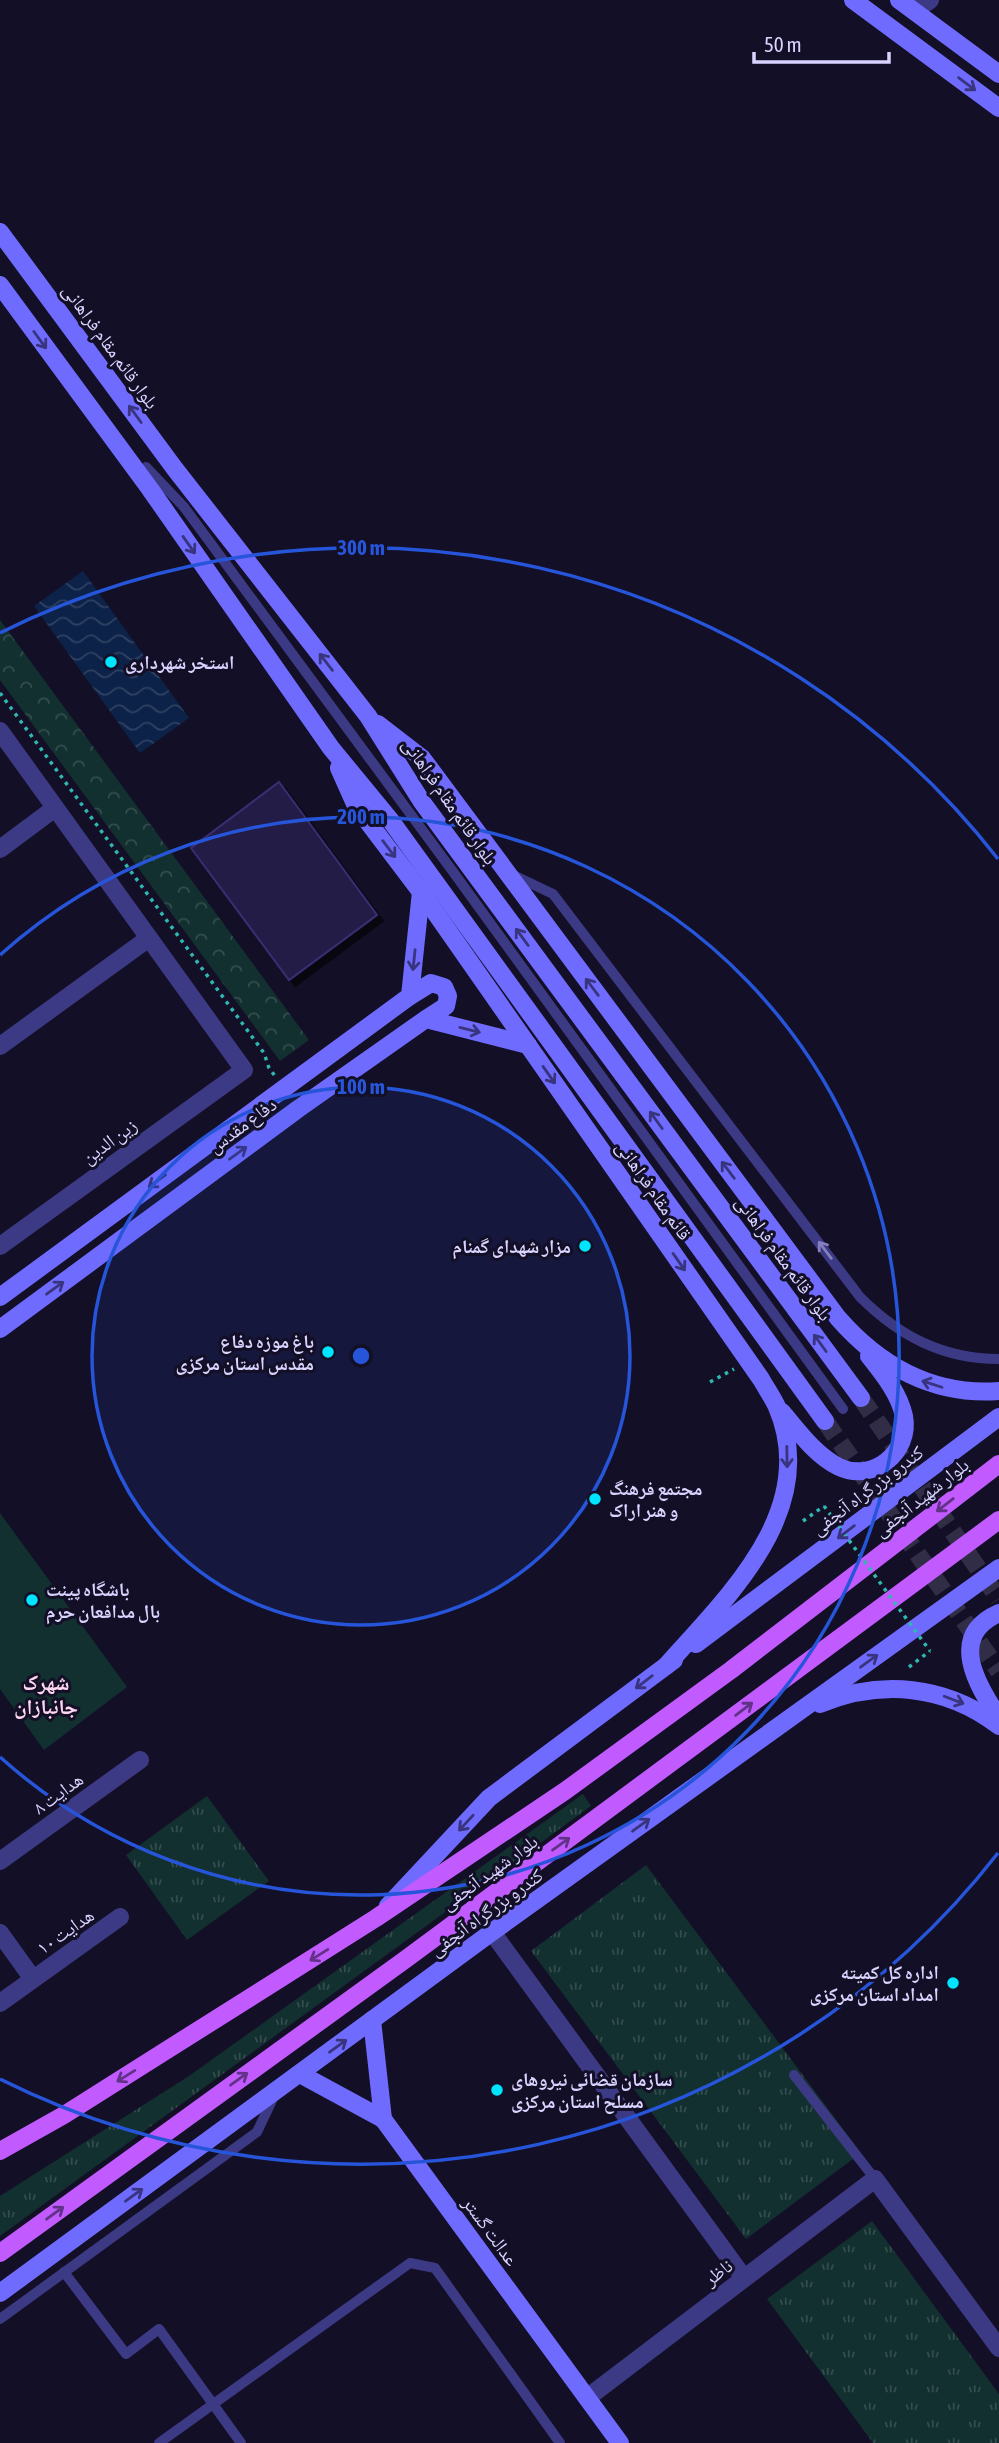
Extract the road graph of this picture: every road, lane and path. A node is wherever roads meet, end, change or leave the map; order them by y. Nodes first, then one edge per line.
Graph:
1 (853, 0) edge
2 (930, 0) edge
3 (907, 6) edge
4 (999, 74) edge
5 (999, 108) edge
6 (0, 232) edge
7 (0, 285) edge
8 (146, 467) dead end
9 (0, 693) edge
10 (368, 716) junction
11 (0, 731) edge
12 (331, 748) junction
13 (55, 808) junction
14 (0, 849) edge
15 (507, 872) junction
16 (421, 892) junction
17 (149, 938) junction
18 (410, 996) junction
19 (426, 1019) junction
20 (528, 1045) junction
21 (0, 1046) edge
22 (284, 1088) junction
23 (0, 1246) edge
24 (0, 1297) edge
25 (0, 1329) edge
26 (858, 1340) junction
27 (999, 1359) edge
28 (748, 1360) junction
29 (710, 1382) dead end
30 (999, 1391) edge
31 (861, 1398) tunnel mouth
32 (777, 1407) junction
33 (843, 1409) dead end
34 (999, 1418) edge
35 (825, 1421) tunnel mouth
36 (999, 1464) edge
37 (999, 1520) edge
38 (803, 1521) dead end
39 (999, 1568) edge
40 (999, 1613) edge
41 (666, 1667) junction
42 (909, 1667) dead end
43 (794, 1715) junction
44 (999, 1718) edge
45 (999, 1726) edge
46 (140, 1760) dead end
47 (0, 1861) edge
48 (120, 1917) dead end
49 (376, 1918) junction
50 (492, 1932) junction
51 (0, 1933) edge
52 (33, 1979) junction
53 (0, 2003) edge
54 (372, 2021) junction
55 (300, 2074) junction
56 (794, 2075) dead end
57 (277, 2091) junction
58 (383, 2119) junction
59 (0, 2151) edge
60 (875, 2179) junction
61 (0, 2253) edge
62 (64, 2272) junction
63 (744, 2278) junction
64 (0, 2292) edge
65 (0, 2319) edge
66 (999, 2348) edge
67 (587, 2398) junction
68 (214, 2403) junction
69 (159, 2443) edge
70 (241, 2443) edge
71 (560, 2443) edge
72 (620, 2443) edge

1 -> 5 street
2 - 3 street
3 - 4 street
10 -> 6 street, بلوار قائم مقام فراهانی
7 -> 12 street
8 - 33 lane
9 - 22 path
10 - 15 street
31 -> 10 street, بلوار قائم مقام فراهانی
11 - 13 street
12 -> 16 street, قائم مقام فراهانی
12 - 35 street
13 - 14 street
13 - 17 street
26 -> 15 street
27 -> 15 lane
16 -> 18 street
16 - 20 street, قائم مقام فراهانی
17 - 21 street
17 - 23 street, زین الدین
18 - 19 street, دفاع مقدس
18 - 22 street, دفاع مقدس
19 -> 20 street
25 -> 19 street, دفاع مقدس
20 -> 28 street, قائم مقام فراهانی
22 -> 24 street, دفاع مقدس
30 -> 26 street
26 - 32 street
28 - 29 path
28 - 32 street, قائم مقام فراهانی
32 -> 41 street, قائم مقام فراهانی
34 -> 41 street, کندرو بزرگراه آنجفی
36 -> 49 main road, بلوار شهید آنجفی
61 -> 37 main road, بلوار شهید آنجفی
38 - 42 path, bridge
43 -> 39 street, کندرو بزرگراه آنجفی
40 - 44 street
41 -> 49 street, کندرو بزرگراه آنجفی
43 -> 45 street
50 -> 43 street, کندرو بزرگراه آنجفی
46 - 47 street, هدایت ۸
48 - 52 street, هدایت ۱۰
49 -> 59 main road, بلوار شهید آنجفی
50 - 54 street, کندرو بزرگراه آنجفی
50 - 63 street
51 - 52 street
52 - 53 street, هدایت ۱۰
55 -> 54 street, کندرو بزرگراه آنجفی
54 - 58 street
55 - 57 street, کندرو بزرگراه آنجفی
55 - 58 street, عدالت گستر
56 - 60 lane
57 - 62 lane
64 -> 57 street, کندرو بزرگراه آنجفی
58 - 67 street, عدالت گستر
60 - 63 street, ناظر
60 - 66 street
62 - 65 lane
62 - 68 lane
63 - 67 street, ناظر
67 - 72 street, عدالت گستر
68 - 69 lane
68 - 70 lane
68 - 71 lane

